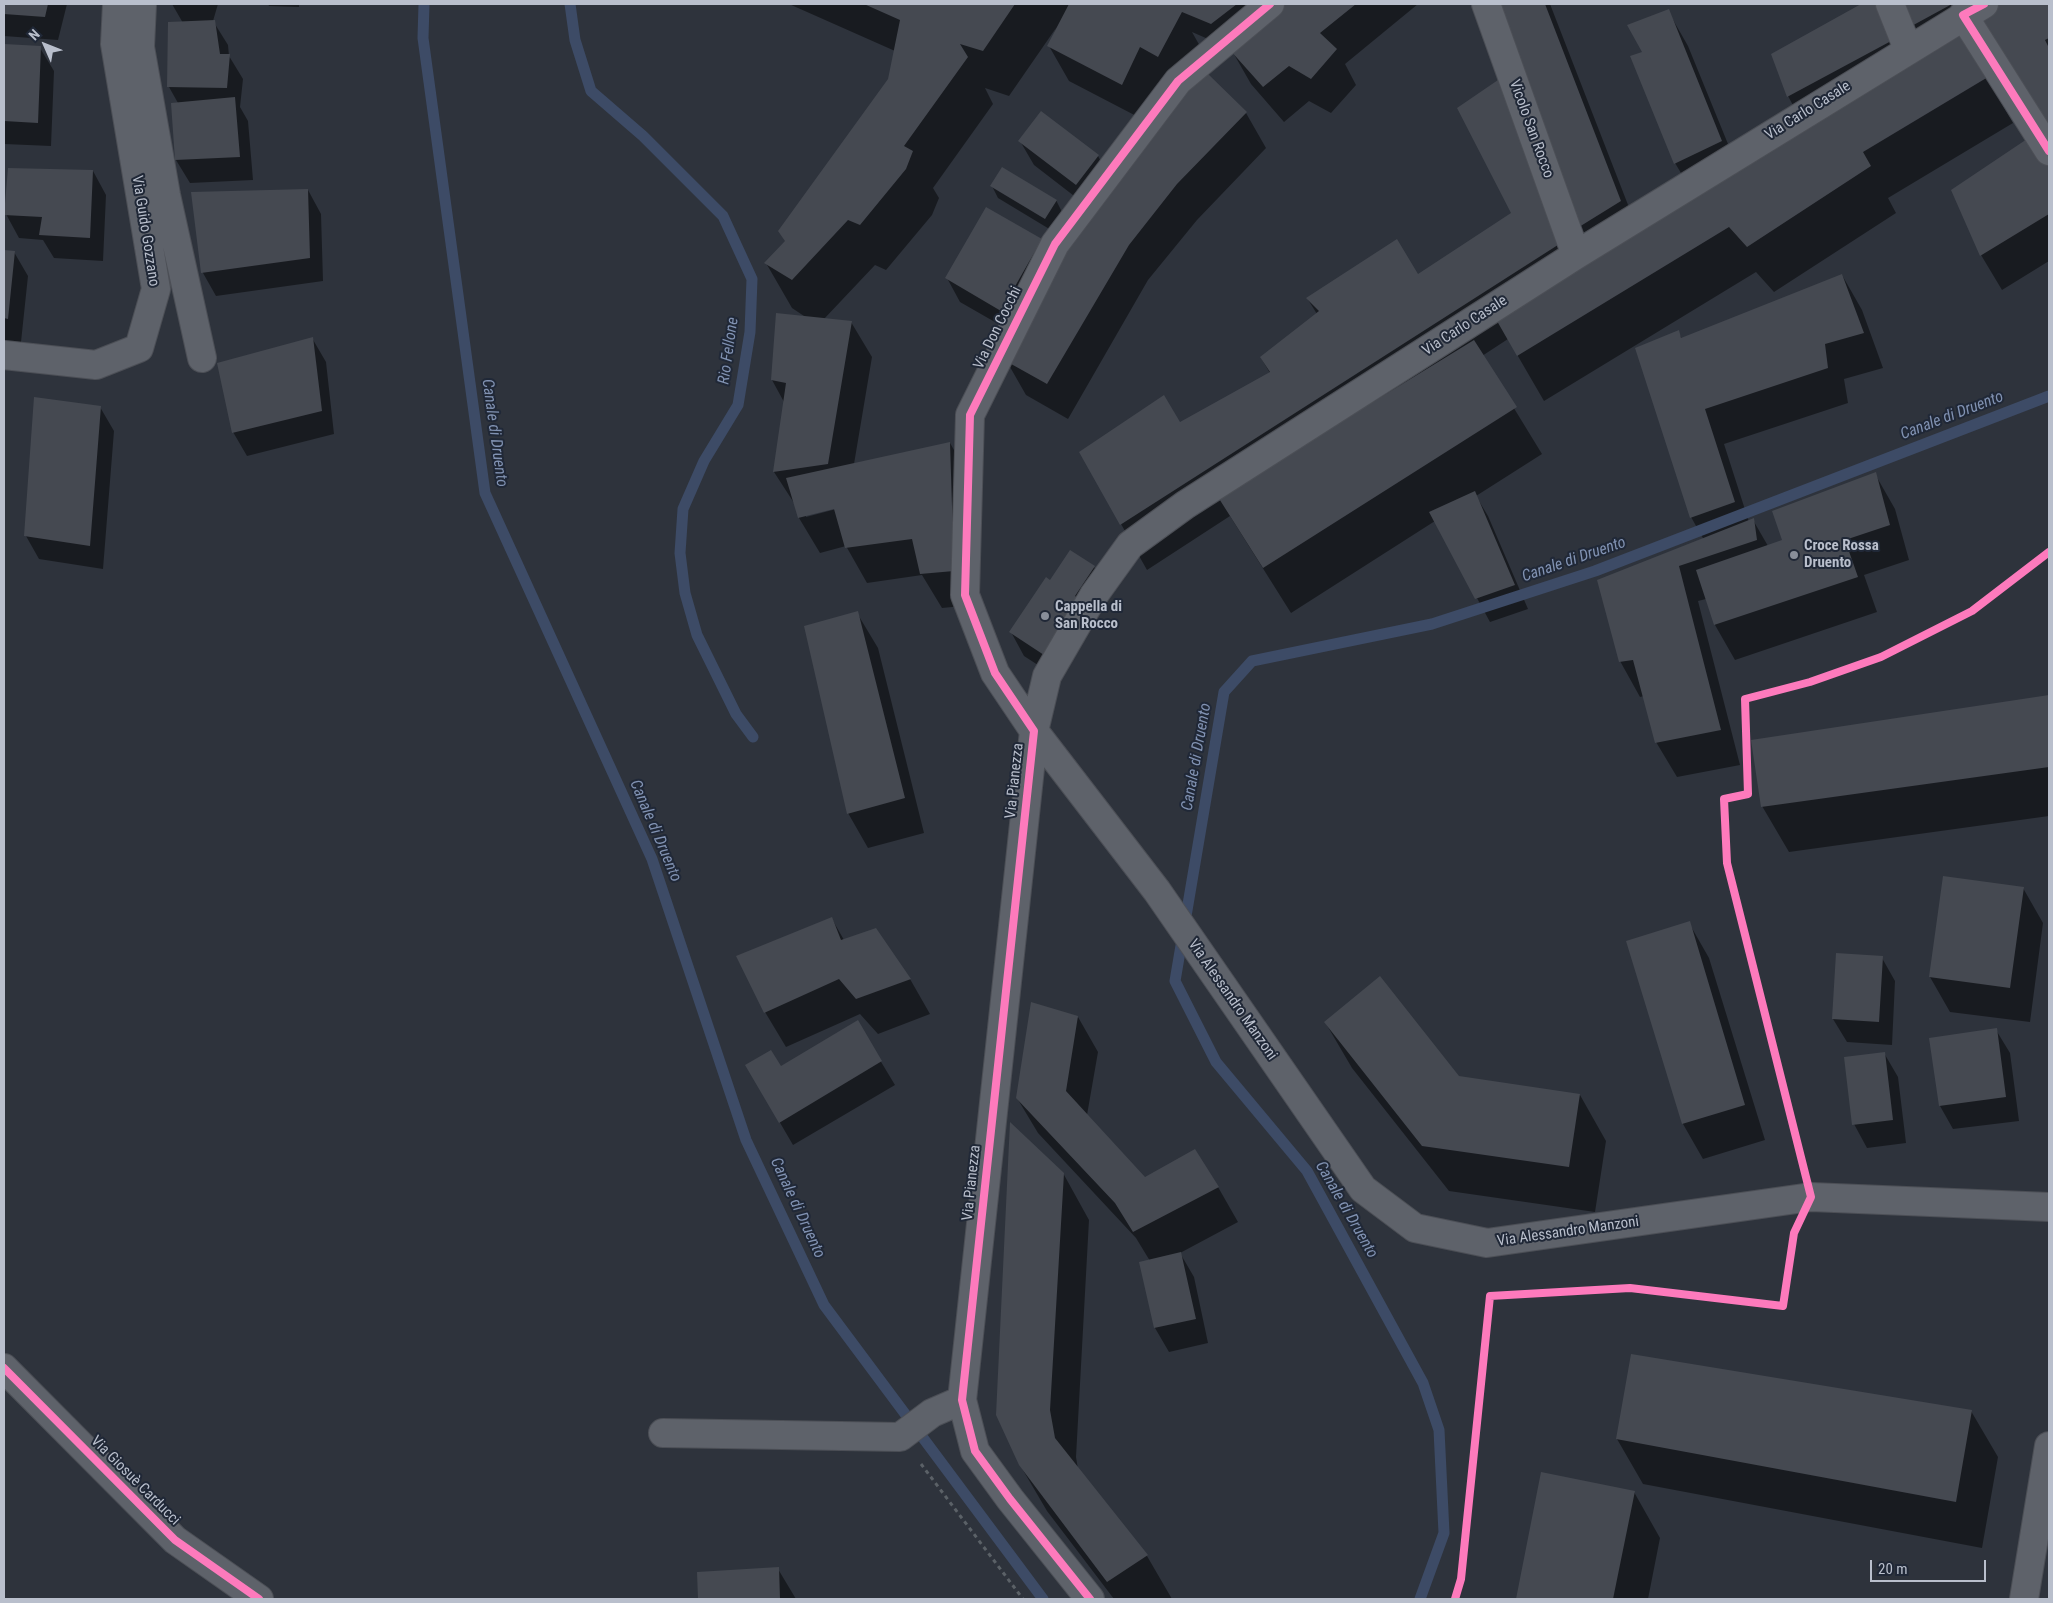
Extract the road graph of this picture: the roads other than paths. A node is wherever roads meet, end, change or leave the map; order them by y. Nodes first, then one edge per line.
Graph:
1 (117, 4) edge
2 (142, 4) edge
3 (1270, 4) edge
4 (1486, 4) edge
5 (1890, 4) edge
6 (1974, 10) edge
7 (1908, 49) junction
8 (2049, 151) edge
9 (1576, 254) junction
10 (4, 355) edge
11 (202, 358) dead end
12 (1034, 731) junction
13 (2049, 1207) edge
14 (4, 1368) edge
15 (962, 1400) junction
16 (662, 1433) dead end
17 (2049, 1446) edge
18 (259, 1599) edge
19 (1090, 1599) edge
20 (2024, 1599) edge

1 - 10 street, Via Guido Gozzano
2 - 11 street, Via Guido Gozzano
3 - 12 street, Via Don Cocchi
4 - 9 street, Vicolo San Rocco
5 - 7 street
6 - 7 street, Via Carlo Casale
6 - 8 street
7 - 9 street, Via Carlo Casale
9 - 12 street, Via Carlo Casale
12 - 13 street, Via Alessandro Manzoni
12 - 15 street, Via Pianezza
14 - 18 street, Via Giosuè Carducci
15 - 16 street
15 - 19 street, Via Pianezza
17 - 20 street

